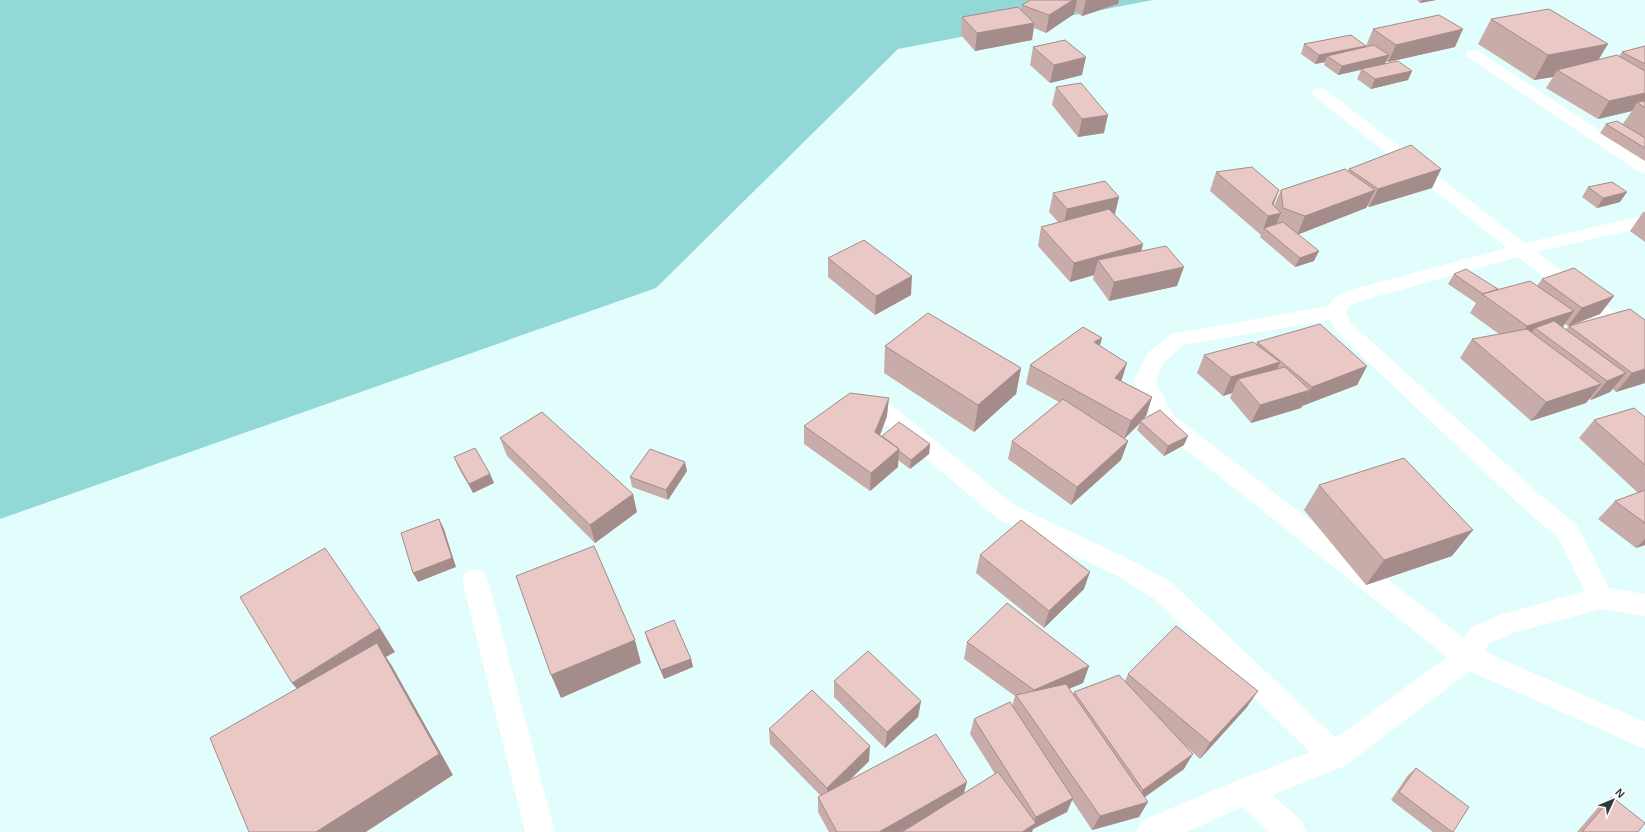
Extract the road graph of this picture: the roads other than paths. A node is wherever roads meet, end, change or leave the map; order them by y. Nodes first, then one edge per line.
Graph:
1 (1474, 54) dead end
2 (1320, 93) dead end
3 (1645, 168) edge
4 (1645, 221) edge
5 (1521, 250) junction
6 (1336, 312) junction
7 (1645, 346) edge
8 (884, 411) edge
9 (475, 580) dead end
10 (1601, 598) junction
11 (1645, 605) edge
12 (1468, 657) junction
13 (1645, 736) edge
14 (1335, 756) junction
15 (1246, 791) junction
16 (540, 832) edge
17 (1152, 832) edge
18 (1291, 832) edge

1 - 3 street
2 - 5 street
4 - 5 street
5 - 6 street
5 - 7 street
6 - 10 street
6 - 12 street
8 - 14 street
9 - 16 street
10 - 11 street
10 - 12 street
12 - 13 street
12 - 14 street
14 - 15 street
15 - 17 street
15 - 18 street

